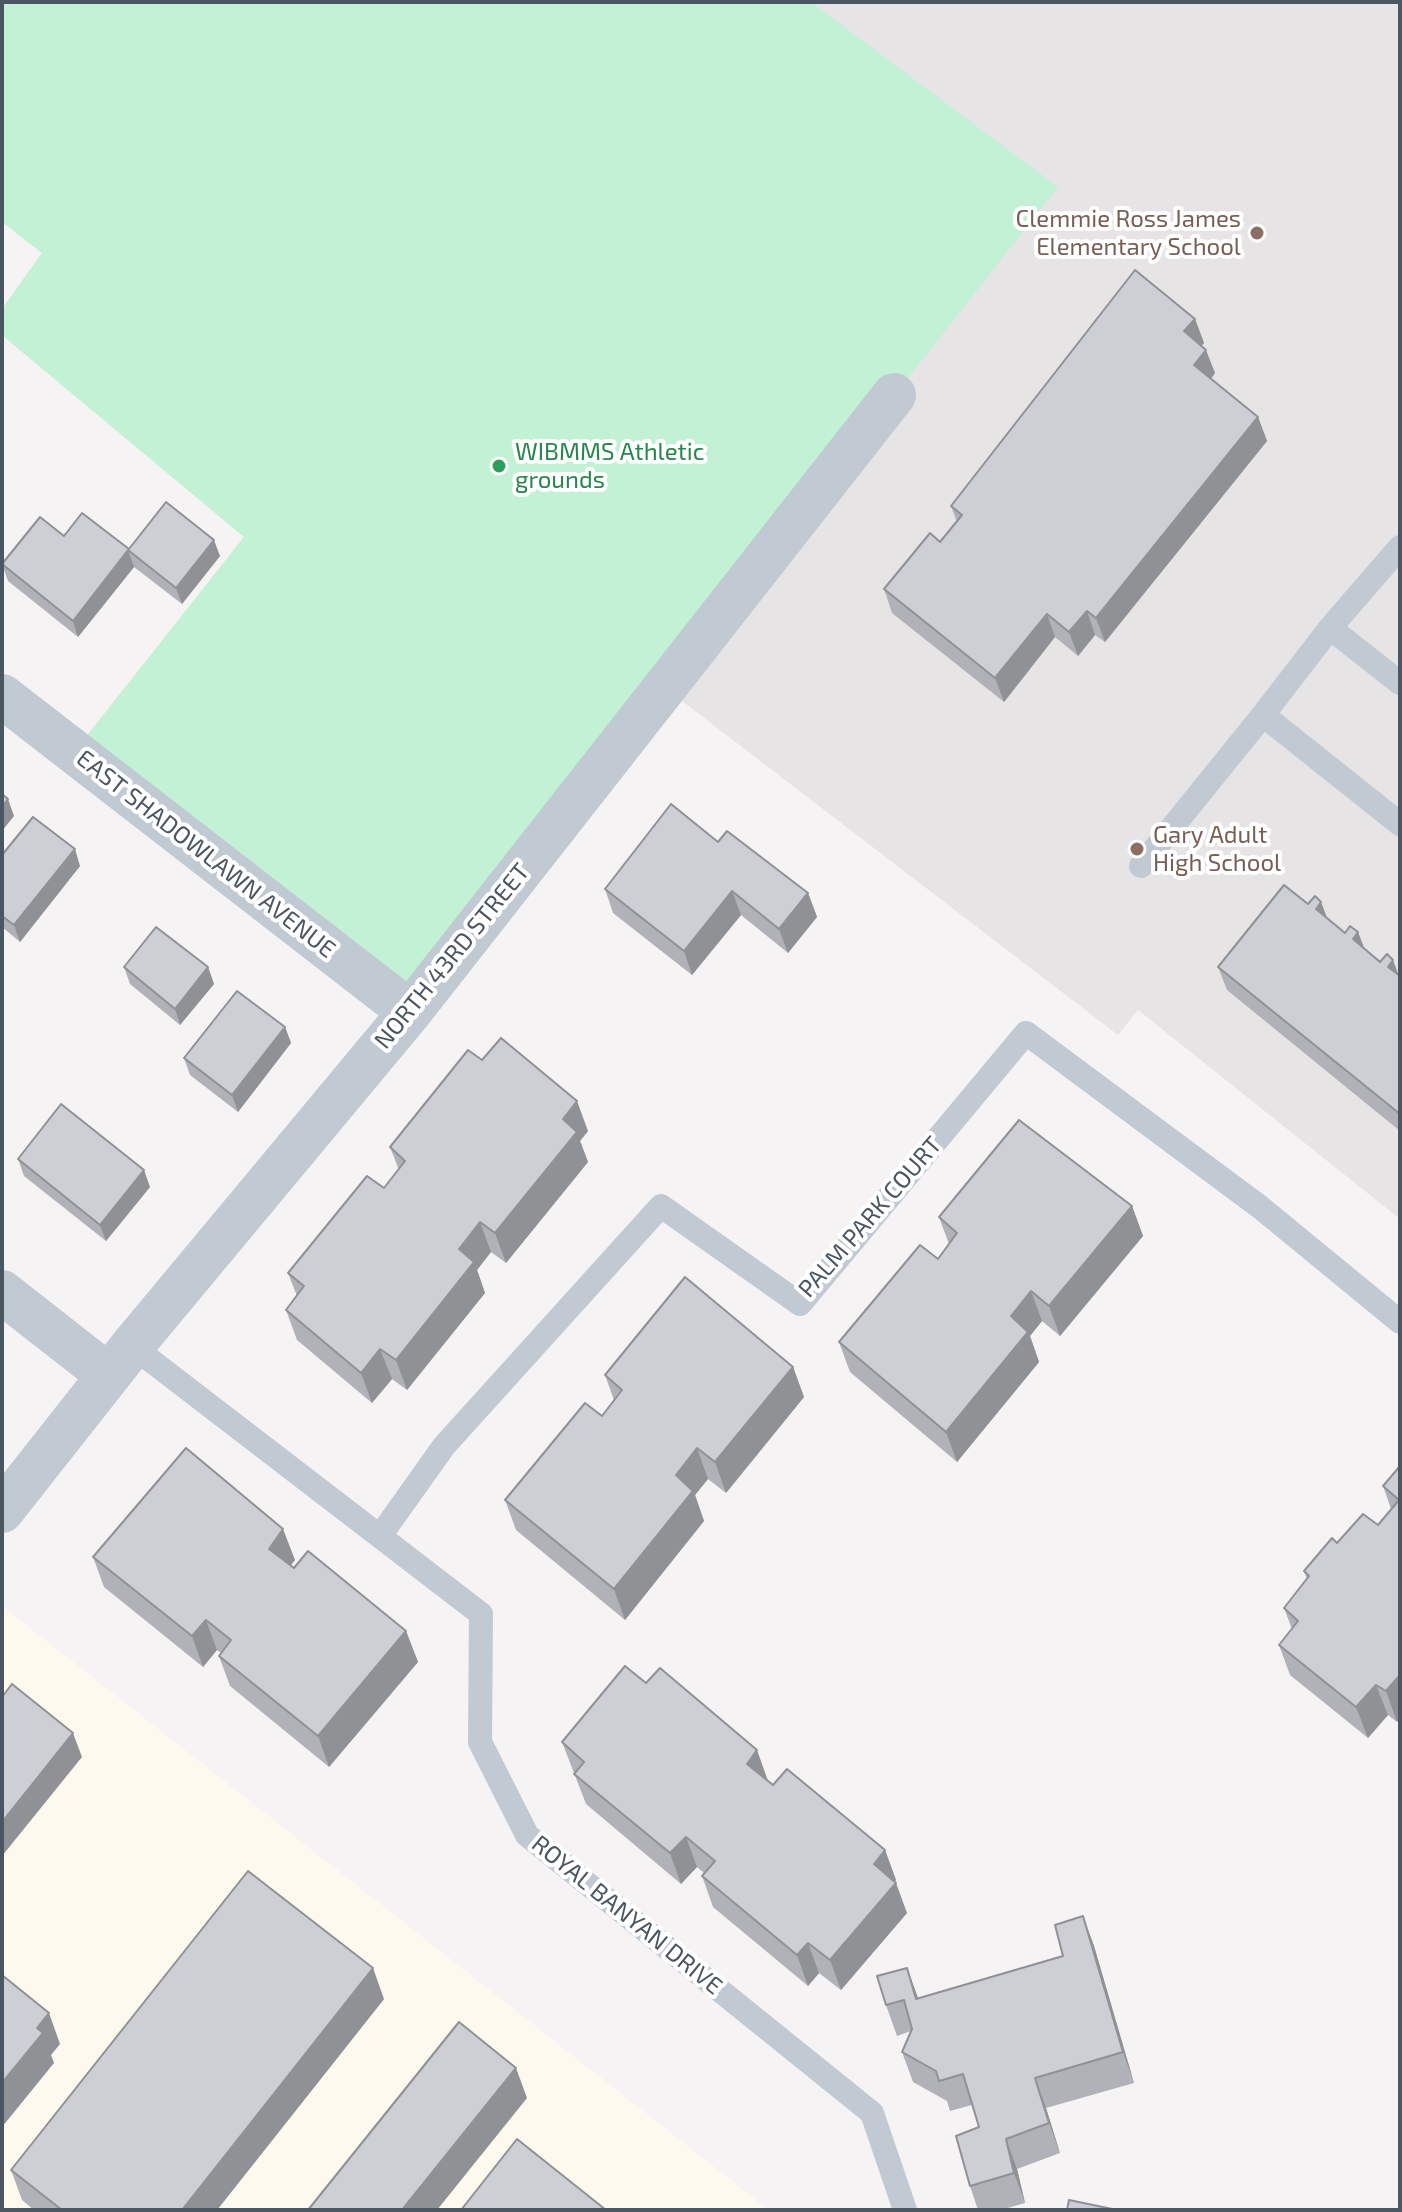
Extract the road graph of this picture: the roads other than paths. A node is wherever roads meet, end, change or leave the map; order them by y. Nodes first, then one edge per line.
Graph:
1 (894, 395) dead end
2 (1400, 547) edge
3 (1330, 628) junction
4 (1400, 683) edge
5 (2, 696) edge
6 (1263, 715) junction
7 (1400, 824) edge
8 (1141, 866) dead end
9 (410, 1012) junction
10 (2, 1292) edge
11 (1400, 1322) edge
12 (120, 1360) junction
13 (2, 1511) edge
14 (380, 1536) junction
15 (905, 2210) edge

1 - 9 street, NORTH 43RD STREET
2 - 3 lane
3 - 4 lane
3 - 6 lane
5 - 9 street, EAST SHADOWLAWN AVENUE
6 - 7 lane
6 - 8 lane
9 - 12 street, NORTH 43RD STREET
10 - 12 street
11 - 14 lane, PALM PARK COURT
12 - 13 street, NORTH 43RD STREET
12 - 14 lane, ROYAL BANYAN DRIVE
14 - 15 lane, ROYAL BANYAN DRIVE

